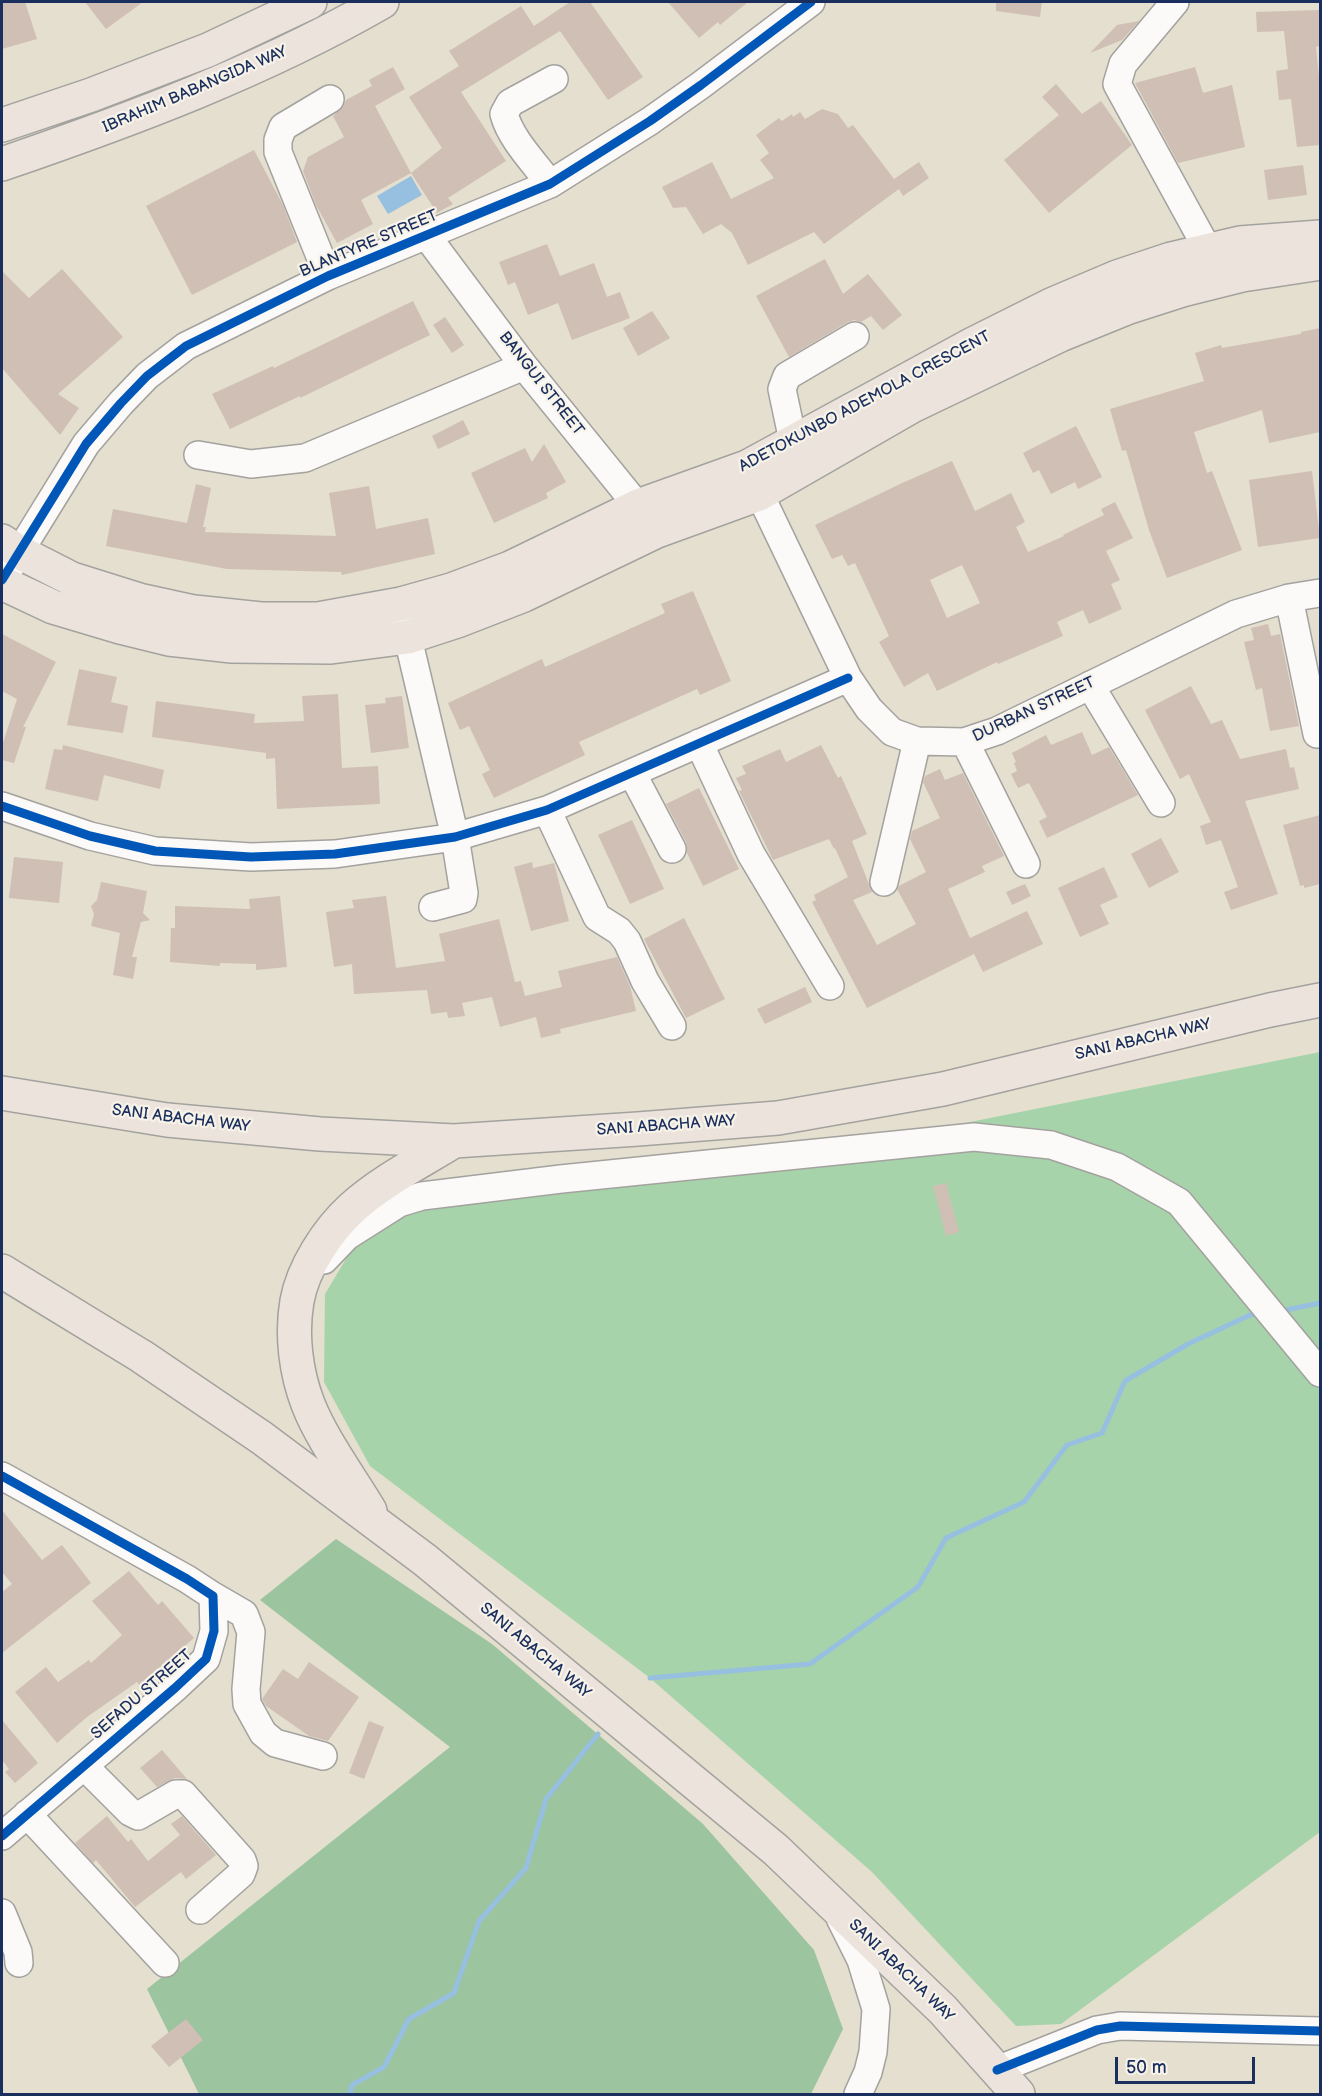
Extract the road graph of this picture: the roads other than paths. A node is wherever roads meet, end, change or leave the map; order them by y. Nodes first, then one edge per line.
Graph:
1 (310, 2) edge
2 (382, 2) edge
3 (811, 2) edge
4 (1175, 2) edge
5 (554, 79) dead end
6 (330, 99) dead end
7 (2, 126) edge
8 (2, 164) edge
9 (550, 184) junction
10 (426, 236) junction
11 (1320, 237) edge
12 (1208, 250) junction
13 (1320, 263) edge
14 (328, 276) junction
15 (855, 336) dead end
16 (524, 366) junction
17 (794, 441) junction
18 (198, 455) dead end
19 (753, 480) junction
20 (647, 519) junction
21 (10, 546) edge
22 (2, 581) edge
23 (1320, 593) edge
24 (1289, 598) junction
25 (401, 604) junction
26 (408, 637) junction
27 (848, 678) junction
28 (1090, 685) junction
29 (1317, 734) dead end
30 (916, 741) junction
31 (965, 742) junction
32 (699, 743) junction
33 (632, 773) junction
34 (1161, 803) dead end
35 (2, 806) edge
36 (547, 810) junction
37 (455, 837) junction
38 (672, 849) dead end
39 (1026, 864) dead end
40 (884, 882) dead end
41 (433, 907) dead end
42 (830, 986) dead end
43 (1320, 1000) edge
44 (672, 1026) dead end
45 (2, 1092) edge
46 (454, 1141) junction
47 (2, 1271) edge
48 (305, 1280) junction
49 (1320, 1373) edge
50 (2, 1476) edge
51 (378, 1525) junction
52 (213, 1596) junction
53 (323, 1755) dead end
54 (84, 1766) junction
55 (27, 1814) junction
56 (2, 1836) edge
57 (835, 1906) junction
58 (200, 1910) dead end
59 (2, 1913) edge
60 (19, 1963) dead end
61 (165, 1963) dead end
62 (1320, 2031) edge
63 (997, 2070) junction
64 (858, 2094) edge
65 (1018, 2094) edge

1 - 7 main road, IBRAHIM BABANGIDA WAY
2 - 8 main road, IBRAHIM BABANGIDA WAY
3 - 9 street, BLANTYRE STREET
4 - 12 street
5 - 9 street
6 - 14 street
9 - 10 street, BLANTYRE STREET
10 - 14 street, BLANTYRE STREET
10 - 16 street, BANGUI STREET
11 - 12 main road, ADETOKUNBO ADEMOLA CRESCENT
12 - 17 main road, ADETOKUNBO ADEMOLA CRESCENT
13 - 19 main road, ADETOKUNBO ADEMOLA CRESCENT
14 - 21 street, BLANTYRE STREET
15 - 17 street
16 - 18 street
16 - 20 street, BANGUI STREET
17 - 19 main road, ADETOKUNBO ADEMOLA CRESCENT
19 - 20 main road, ADETOKUNBO ADEMOLA CRESCENT
19 - 27 street, DURBAN STREET
20 - 25 main road, ADETOKUNBO ADEMOLA CRESCENT
20 - 26 main road, ADETOKUNBO ADEMOLA CRESCENT
21 - 22 street, BLANTYRE STREET
21 - 25 main road, ADETOKUNBO ADEMOLA CRESCENT
22 - 26 main road, ADETOKUNBO ADEMOLA CRESCENT
23 - 24 street, DURBAN STREET
24 - 28 street, DURBAN STREET
24 - 29 street
25 - 26 street
26 - 37 street
27 - 30 street, DURBAN STREET
27 - 32 street
28 - 31 street, DURBAN STREET
28 - 34 street
30 - 31 street, DURBAN STREET
30 - 40 street
31 - 39 street
32 - 33 street
32 - 42 street
33 - 36 street
33 - 38 street
35 - 37 street
36 - 37 street
36 - 44 street
37 - 41 street
43 - 46 main road, SANI ABACHA WAY
45 - 46 main road, SANI ABACHA WAY
46 - 48 main road
47 - 51 main road, SANI ABACHA WAY
48 - 49 street
48 - 51 main road
50 - 52 street
51 - 57 main road, SANI ABACHA WAY
52 - 53 street
52 - 54 street, SEFADU STREET
54 - 55 street, SEFADU STREET
54 - 58 street
55 - 56 street, SEFADU STREET
55 - 61 street
57 - 63 main road, SANI ABACHA WAY
57 - 64 street
59 - 60 street
62 - 63 street
63 - 65 main road, SANI ABACHA WAY

